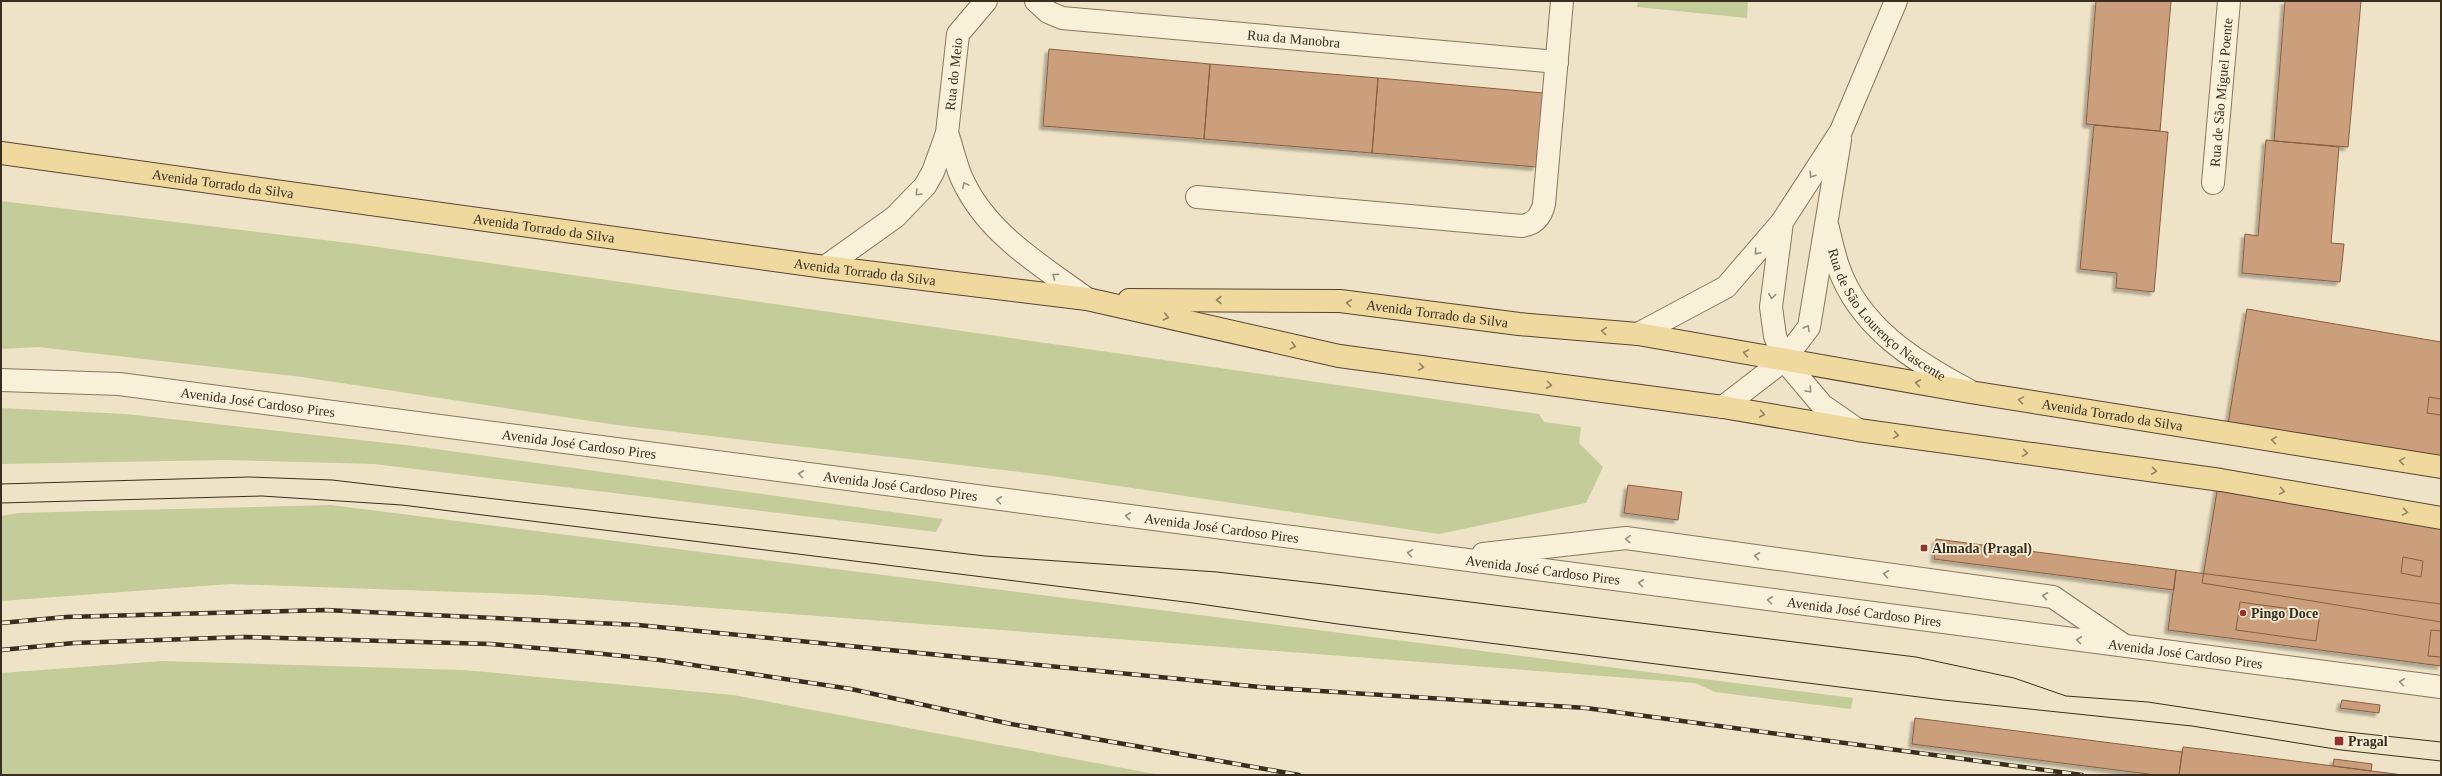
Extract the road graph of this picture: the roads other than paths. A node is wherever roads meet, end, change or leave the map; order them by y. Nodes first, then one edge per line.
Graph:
1 (986, 1) edge
2 (1036, 1) edge
3 (1562, 1) edge
4 (1896, 1) edge
5 (2229, 1) edge
6 (1557, 62) junction
7 (1841, 131) junction
8 (947, 133) junction
9 (1, 153) edge
10 (2213, 183) dead end
11 (1197, 197) dead end
12 (1826, 219) junction
13 (1782, 222) junction
14 (825, 267) junction
15 (1087, 299) junction
16 (1638, 334) junction
17 (1784, 360) junction
18 (1, 380) edge
19 (1970, 392) junction
20 (1723, 407) junction
21 (1858, 430) junction
22 (2441, 467) edge
23 (2441, 518) edge
24 (1448, 558) junction
25 (2125, 646) junction
26 (2441, 687) edge

1 - 8 street, Rua do Meio
2 - 6 street, Rua da Manobra
3 - 6 street
4 - 7 street, Rua de São Lourenço Nascente
5 - 10 street, Rua de São Miguel Poente
6 - 11 street
7 - 12 street, Rua de São Lourenço Nascente
7 -> 13 street, Rua de São Lourenço Nascente
8 -> 14 street
15 -> 8 street
9 - 14 main road, Avenida Torrado da Silva
17 -> 12 street, Rua de São Lourenço Nascente
12 - 19 street, Rua de São Lourenço Nascente
13 -> 16 street, Rua de São Lourenço Nascente
13 -> 17 street, Rua de São Lourenço Nascente
14 - 15 main road, Avenida Torrado da Silva
16 -> 15 main road, Avenida Torrado da Silva
15 -> 20 main road, Avenida Torrado da Silva
17 -> 16 main road, Avenida Torrado da Silva
19 -> 17 main road, Avenida Torrado da Silva
17 - 20 street
17 -> 21 street, Avenida Torrado da Silva
24 -> 18 street, Avenida José Cardoso Pires
22 -> 19 main road, Avenida Torrado da Silva
20 -> 21 main road, Avenida Torrado da Silva
21 -> 23 main road, Avenida Torrado da Silva
25 -> 24 street, Avenida José Cardoso Pires
25 -> 24 street
26 -> 25 street, Avenida José Cardoso Pires

